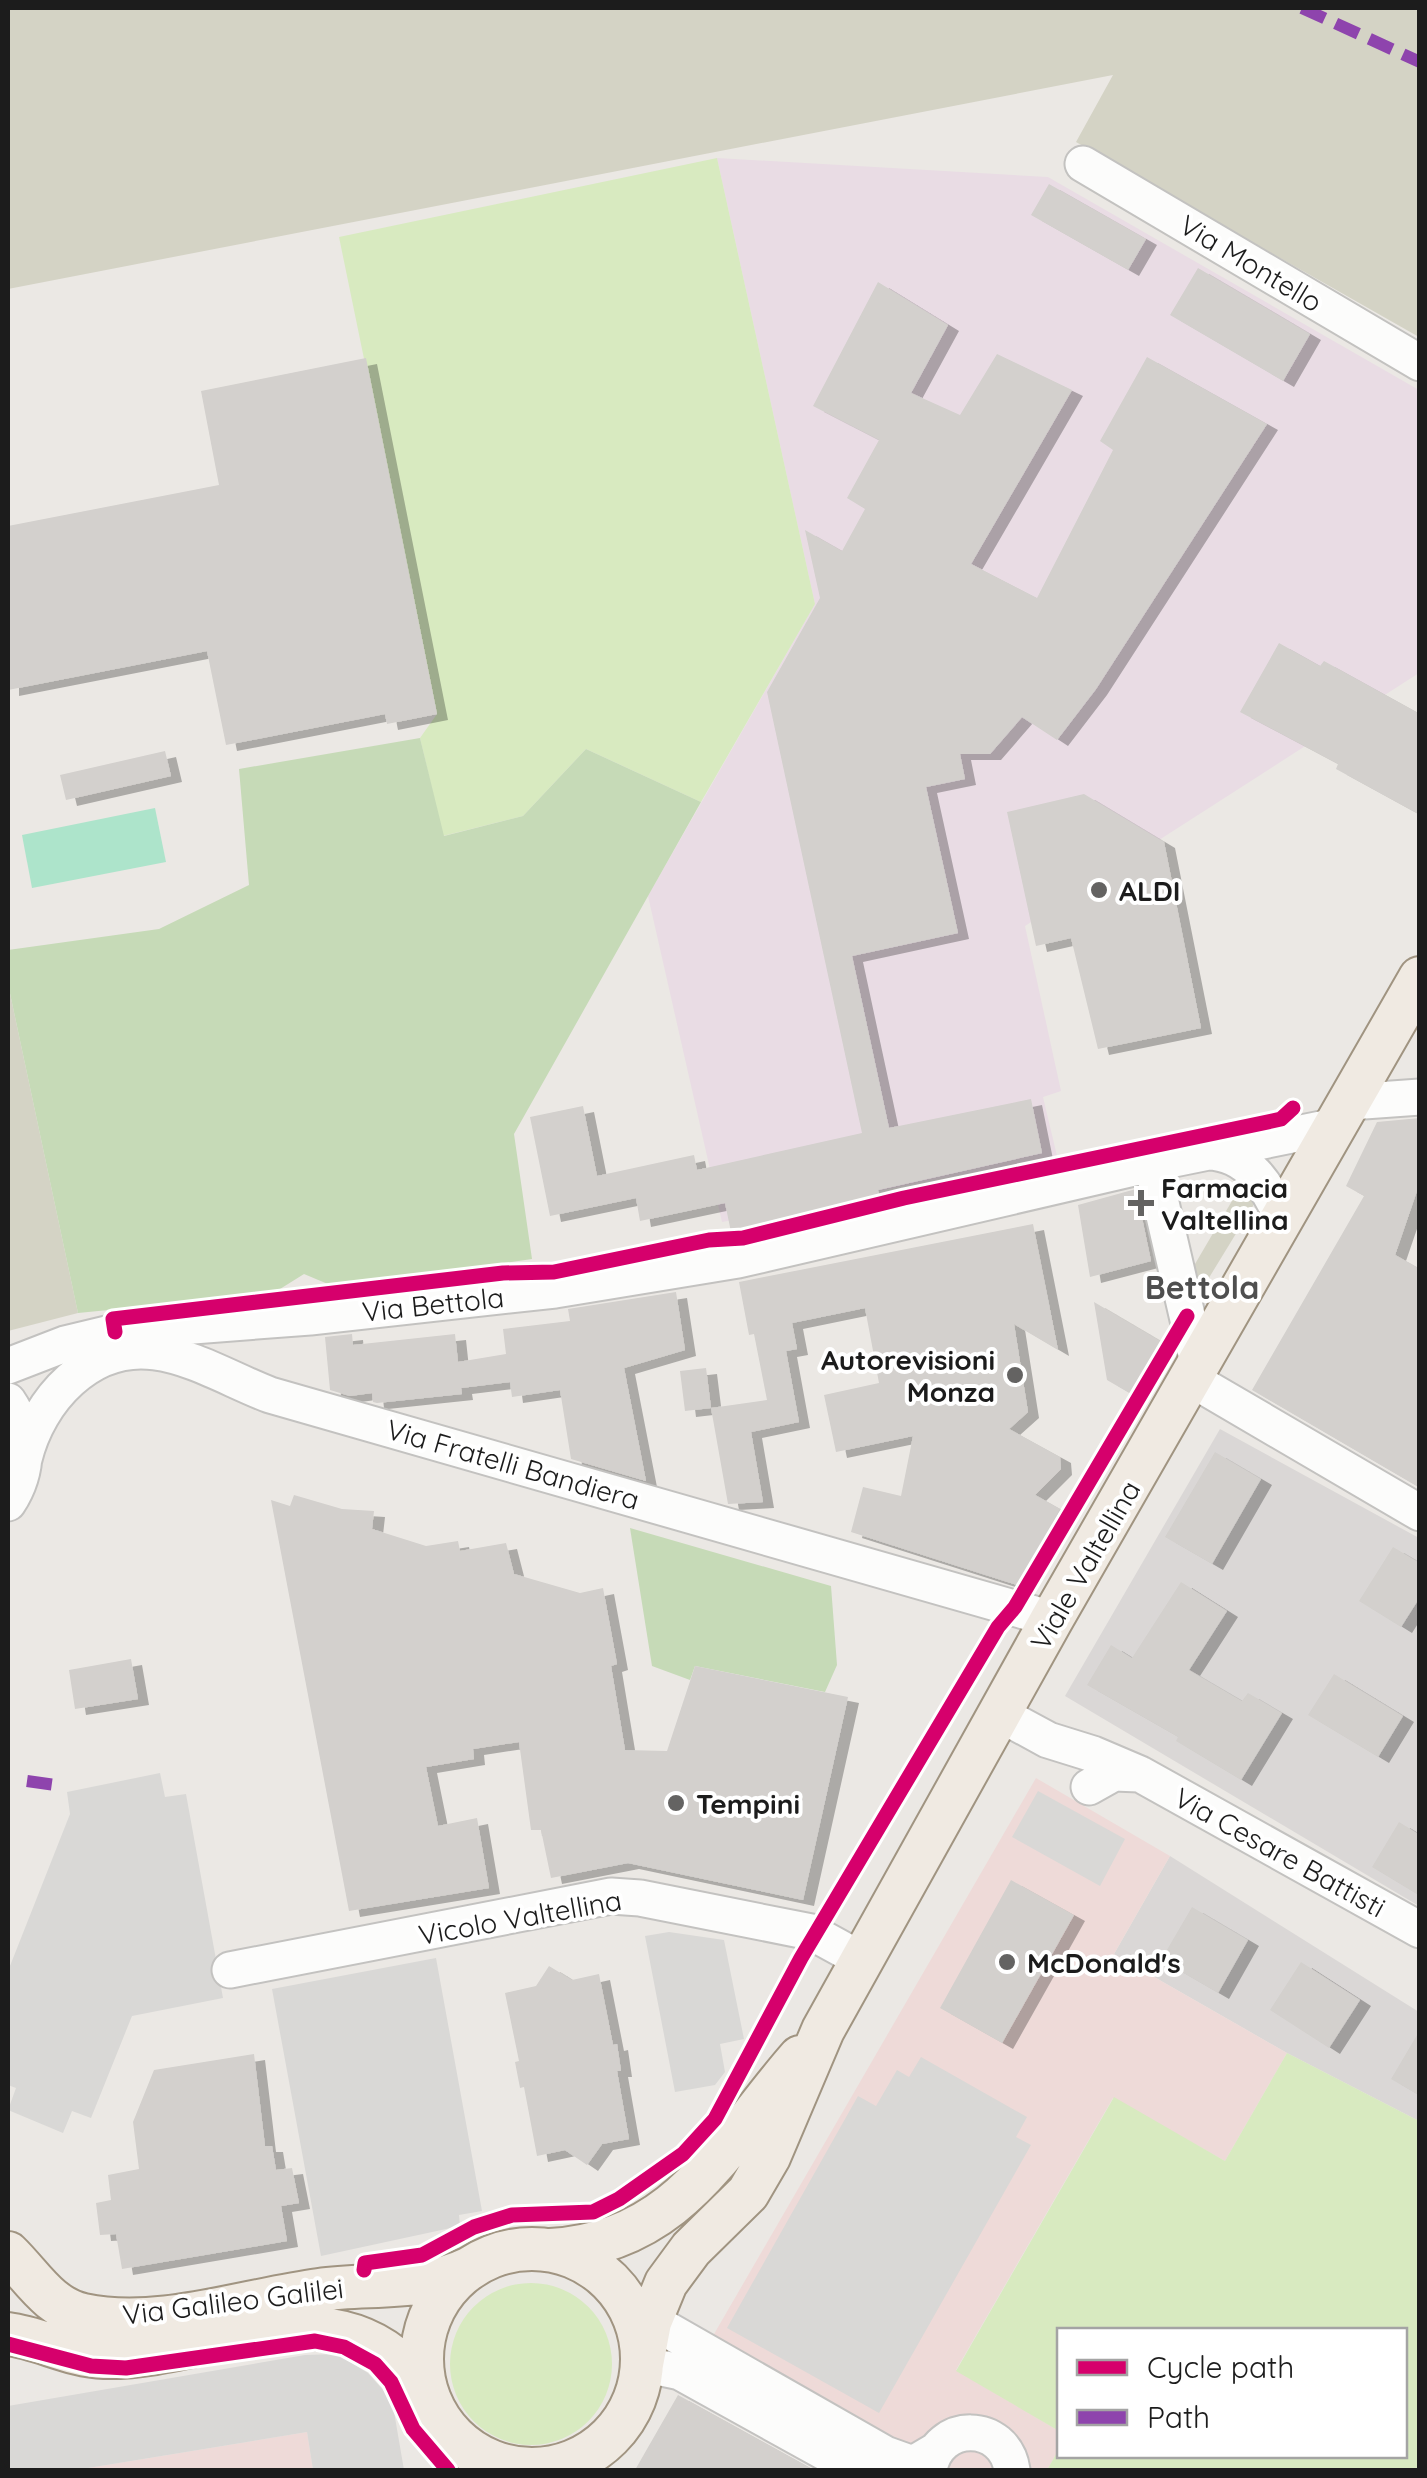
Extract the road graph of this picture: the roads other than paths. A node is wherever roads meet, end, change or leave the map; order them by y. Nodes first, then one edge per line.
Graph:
1 (1083, 164) dead end
2 (1420, 363) edge
3 (1420, 978) edge
4 (1420, 1097) edge
5 (1343, 1114) junction
6 (1206, 1152) junction
7 (1152, 1164) junction
8 (1282, 1220) junction
9 (8, 1366) edge
10 (1195, 1373) junction
11 (8, 1401) edge
12 (24, 1459) junction
13 (8, 1502) edge
14 (1420, 1513) edge
15 (1052, 1619) junction
16 (1000, 1714) junction
17 (1140, 1774) junction
18 (1088, 1786) dead end
19 (1420, 1930) edge
20 (862, 1960) junction
21 (230, 1970) dead end
22 (824, 2030) junction
23 (535, 2250) junction
24 (8, 2253) edge
25 (479, 2263) junction
26 (640, 2316) junction
27 (8, 2334) edge
28 (642, 2364) junction
29 (428, 2396) junction
30 (470, 2457) edge
31 (932, 2461) edge
32 (578, 2463) edge
33 (857, 2470) edge
34 (1012, 2470) edge

1 - 2 street, Via Montello
3 - 5 main road, Viale Valtellina
4 - 5 street, Via Bettola
5 - 6 street, Via Bettola
5 - 8 main road, Viale Valtellina
6 - 7 street, Via Bettola
6 - 8 street
7 - 9 street, Via Bettola
7 - 10 street
8 - 10 main road, Viale Valtellina
10 - 14 street
10 - 15 main road, Viale Valtellina
11 - 12 street
12 - 13 street, Via Fratelli Bandiera
12 - 15 street, Via Fratelli Bandiera
15 - 16 main road, Viale Valtellina
16 - 17 street, Via Cesare Battisti
16 - 20 main road, Viale Valtellina
17 - 18 street
17 - 19 street, Via Cesare Battisti
20 - 21 street, Vicolo Valtellina
20 - 22 main road, Viale Valtellina
22 - 23 main road, Viale Valtellina
22 - 26 main road, Viale Valtellina
23 - 25 main road
23 - 26 main road
24 - 25 main road, Via Galileo Galilei
25 - 29 main road
26 - 28 main road, Viale Valtellina
26 - 31 street
27 - 29 main road, Via Galileo Galilei
28 - 32 main road
28 - 33 street
29 - 30 main road
30 - 32 main road
31 - 34 street

